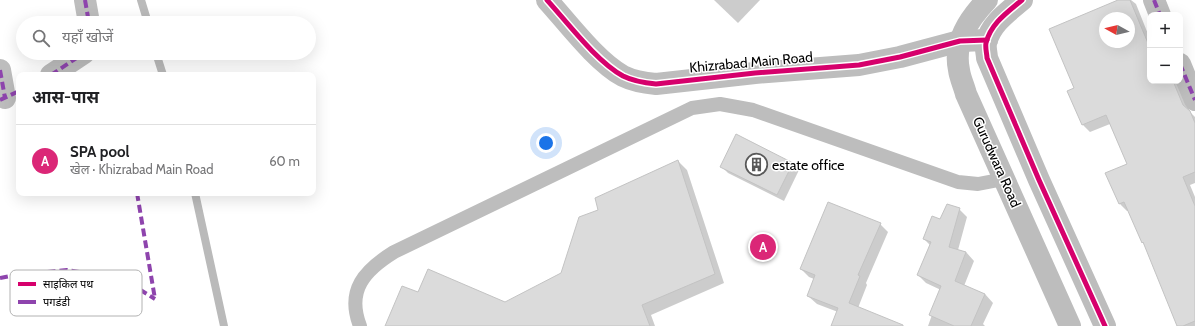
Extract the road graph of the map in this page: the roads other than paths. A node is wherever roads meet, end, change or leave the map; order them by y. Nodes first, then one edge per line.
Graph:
1 (85, 0) edge
2 (547, 0) edge
3 (987, 0) edge
4 (1022, 0) edge
5 (1154, 0) edge
6 (1159, 12) edge
7 (88, 16) edge
8 (987, 40) junction
9 (960, 41) junction
10 (74, 60) edge
11 (0, 70) edge
12 (1183, 71) edge
13 (56, 72) edge
14 (8, 97) edge
15 (1195, 100) edge
16 (1004, 179) junction
17 (360, 326) edge
18 (1070, 326) edge
19 (1105, 326) edge

1 - 7 street
2 - 9 street, Khizrabad Main Road
3 - 9 street, Gurudwara Road
4 - 8 street
5 - 6 street
8 - 9 street, Khizrabad Main Road
8 - 19 street
9 - 16 street, Gurudwara Road
10 - 13 street
11 - 14 street
12 - 15 street
16 - 17 lane
16 - 18 street, Gurudwara Road

